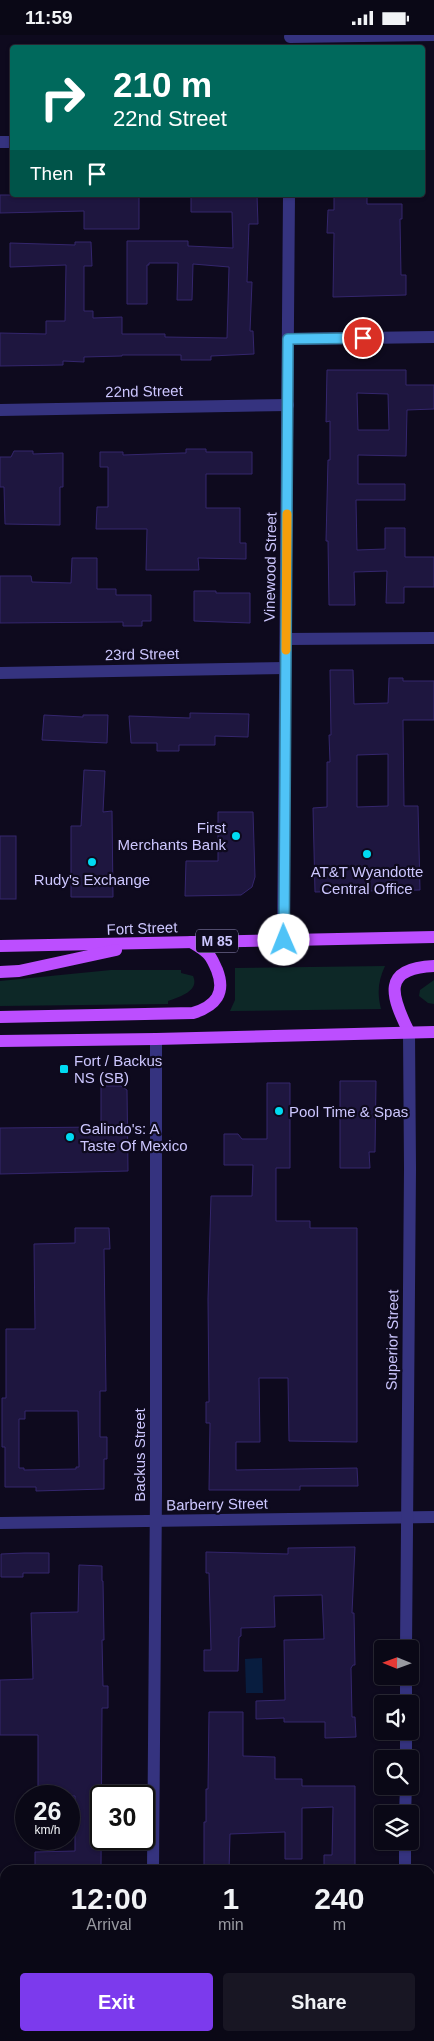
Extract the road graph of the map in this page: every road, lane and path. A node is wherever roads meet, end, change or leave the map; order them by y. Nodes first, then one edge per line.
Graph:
1 (434, 35) edge
2 (290, 40) edge
3 (289, 197) edge
4 (434, 337) edge
5 (288, 339) junction
6 (288, 405) junction
7 (0, 410) edge
8 (434, 637) edge
9 (286, 639) junction
10 (285, 668) junction
11 (0, 673) edge
12 (434, 937) edge
13 (284, 940) junction
14 (191, 942) junction
15 (142, 945) junction
16 (0, 946) edge
17 (434, 965) edge
18 (0, 972) edge
19 (0, 1017) edge
20 (409, 1032) junction
21 (434, 1032) edge
22 (156, 1039) junction
23 (0, 1041) edge
24 (406, 1517) junction
25 (434, 1517) edge
26 (156, 1521) junction
27 (0, 1523) edge
28 (406, 1640) edge
29 (405, 1850) edge
30 (153, 1865) edge
31 (405, 1865) edge

1 - 2 street
3 - 5 street, Vinewood Street
4 - 5 street
5 - 6 street, Vinewood Street
6 - 7 street, 22nd Street
6 - 9 street, Vinewood Street
8 - 9 street
9 - 10 street, Vinewood Street
10 - 11 street, 23rd Street
10 - 13 street, Vinewood Street
12 - 13 main road, Fort Street / M 85
13 - 14 main road, Fort Street / M 85
14 - 15 main road, Fort Street / M 85
14 - 19 main road
15 - 16 main road, Fort Street / M 85
15 - 18 main road
17 - 20 main road
20 - 21 main road
20 - 22 main road
20 - 24 street, Superior Street
22 - 23 main road
22 - 26 street, Backus Street
24 - 25 street, Barberry Street
24 - 26 street, Barberry Street
24 - 28 street, Superior Street
26 - 27 street, Barberry Street
26 - 30 street, Backus Street
29 - 31 street

